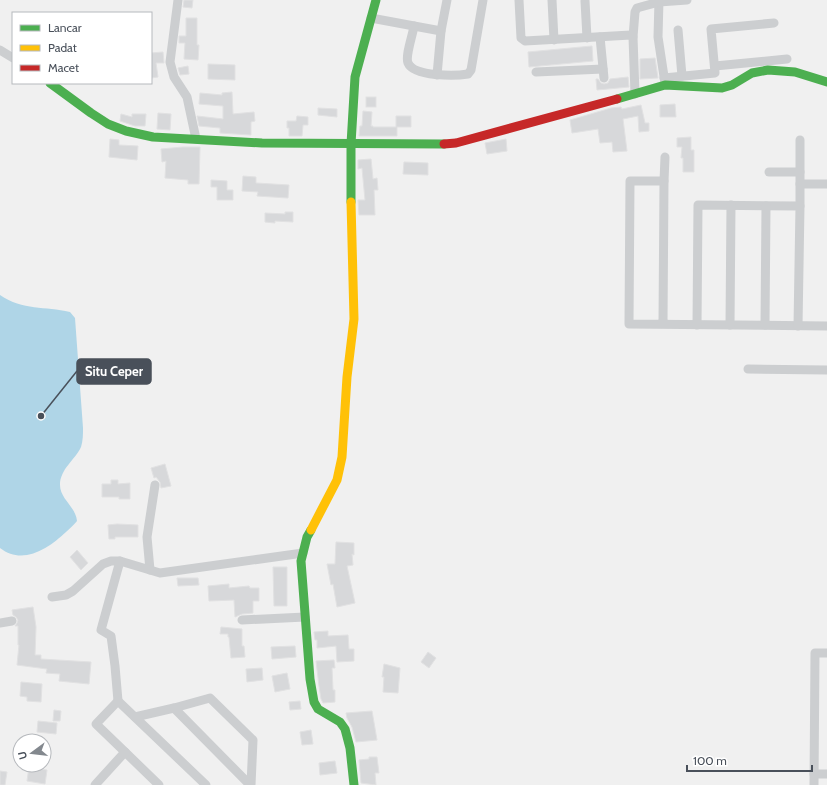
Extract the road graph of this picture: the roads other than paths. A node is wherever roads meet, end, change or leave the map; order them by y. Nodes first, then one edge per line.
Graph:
1 (178, 0) edge
2 (376, 0) edge
3 (447, 0) edge
4 (482, 0) edge
5 (519, 0) edge
6 (552, 0) edge
7 (687, 0) edge
8 (585, 1) edge
9 (659, 1) edge
10 (371, 18) junction
11 (774, 23) dead end
12 (414, 26) junction
13 (678, 30) dead end
14 (441, 31) junction
15 (600, 37) junction
16 (633, 37) junction
17 (587, 38) junction
18 (554, 40) junction
19 (0, 50) edge
20 (12, 57) edge
21 (787, 59) dead end
22 (715, 66) junction
23 (536, 72) dead end
24 (437, 75) junction
25 (682, 76) junction
26 (664, 81) junction
27 (827, 82) edge
28 (51, 84) edge
29 (635, 94) junction
30 (196, 140) junction
31 (800, 140) dead end
32 (351, 144) junction
33 (664, 157) dead end
34 (769, 172) dead end
35 (800, 172) junction
36 (664, 181) junction
37 (800, 184) junction
38 (827, 184) edge
39 (731, 205) junction
40 (766, 206) junction
41 (800, 206) junction
42 (663, 324) junction
43 (697, 325) junction
44 (730, 325) junction
45 (766, 325) junction
46 (798, 326) junction
47 (827, 326) edge
48 (748, 369) dead end
49 (827, 370) edge
50 (155, 485) dead end
51 (303, 553) junction
52 (120, 561) junction
53 (150, 570) junction
54 (52, 597) dead end
55 (305, 617) junction
56 (242, 620) dead end
57 (12, 621) dead end
58 (0, 623) edge
59 (827, 653) edge
60 (118, 701) junction
61 (174, 708) junction
62 (135, 717) junction
63 (125, 752) junction
64 (814, 774) junction
65 (827, 774) edge
66 (95, 785) edge
67 (159, 785) edge
68 (206, 785) edge
69 (251, 785) edge
70 (354, 785) edge
71 (814, 785) edge

1 - 30 street
2 - 10 street
3 - 14 street
4 - 24 street
5 - 18 street
6 - 18 street
7 - 9 street
8 - 17 street
9 - 16 street
9 - 26 street
10 - 12 street
10 - 32 street
11 - 22 street
12 - 14 street
12 - 24 street
13 - 25 street
14 - 24 street
15 - 16 street
15 - 17 street
15 - 23 street
16 - 29 street
17 - 18 street
19 - 20 street
21 - 22 street
22 - 25 street
25 - 26 street
26 - 27 street
26 - 29 street
28 - 30 street
29 - 32 street
30 - 32 street
31 - 35 street
32 - 51 street
33 - 36 street
34 - 35 street
35 - 37 street
36 - 42 street
36 - 42 street
37 - 38 street
37 - 41 street
39 - 40 street
39 - 43 street
39 - 44 street
40 - 41 street
40 - 45 street
41 - 46 street
42 - 43 street
43 - 44 street
44 - 45 street
45 - 46 street
46 - 47 street
48 - 49 street
50 - 53 street
51 - 53 street
51 - 55 street
52 - 53 street
52 - 54 street
52 - 60 street
55 - 56 street
55 - 70 street
57 - 58 street
59 - 64 street
60 - 62 street
60 - 63 street
61 - 62 street
61 - 69 street
61 - 69 street
62 - 68 street
63 - 66 street
63 - 67 street
64 - 65 street
64 - 71 street

